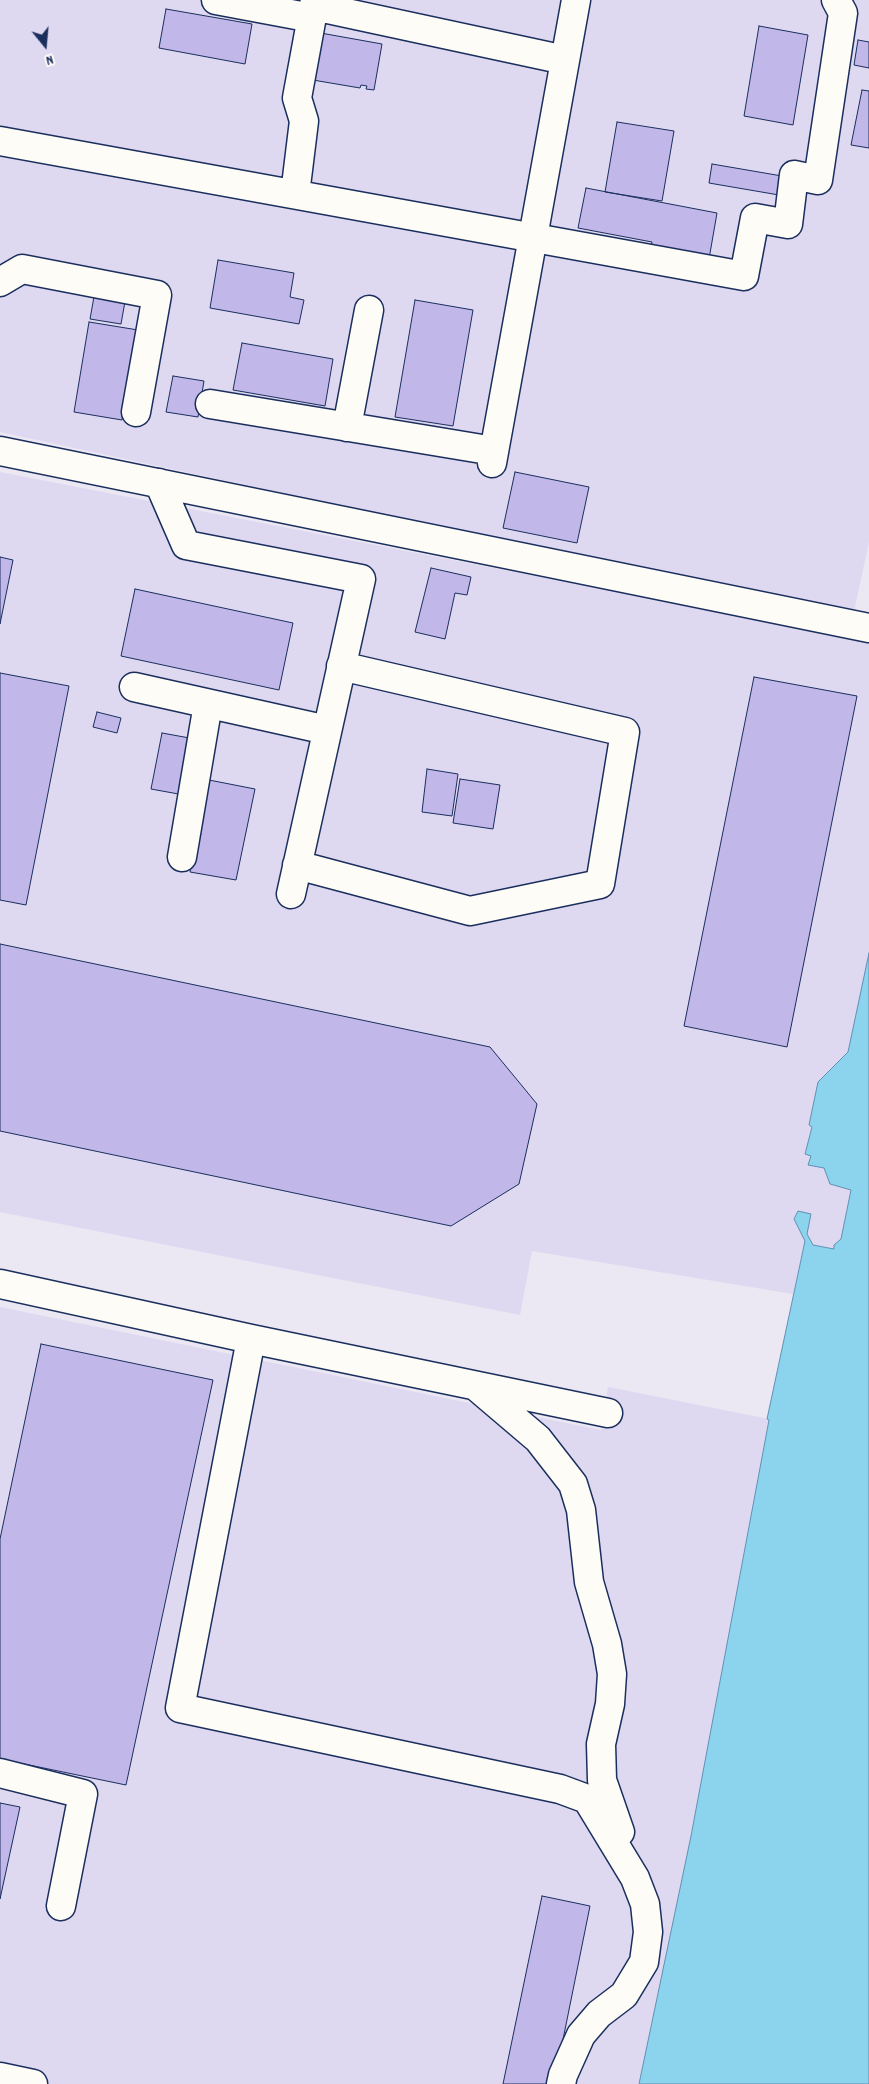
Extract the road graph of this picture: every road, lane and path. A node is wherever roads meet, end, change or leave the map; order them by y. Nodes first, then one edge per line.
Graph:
1 (216, 0) edge
2 (576, 0) edge
3 (836, 0) edge
4 (314, 8) edge
5 (565, 60) junction
6 (0, 140) edge
7 (295, 194) junction
8 (533, 237) junction
9 (0, 282) edge
10 (368, 310) dead end
11 (210, 404) dead end
12 (136, 412) dead end
13 (347, 427) junction
14 (0, 451) edge
15 (159, 483) junction
16 (869, 628) edge
17 (341, 666) junction
18 (134, 687) dead end
19 (208, 704) junction
20 (327, 730) junction
21 (182, 857) dead end
22 (297, 865) junction
23 (291, 894) dead end
24 (0, 1284) edge
25 (251, 1339) junction
26 (475, 1386) junction
27 (608, 1414) dead end
28 (0, 1773) edge
29 (635, 1878) junction
30 (61, 1906) dead end
31 (0, 2077) edge
32 (33, 2084) edge
33 (561, 2084) edge

1 - 4 lane
2 - 5 lane
3 - 8 lane
4 - 5 lane
4 - 7 lane
5 - 8 lane
6 - 7 lane
7 - 8 lane
8 - 13 lane
9 - 12 lane
10 - 13 lane
11 - 13 lane
14 - 15 lane
15 - 16 lane
15 - 17 lane
17 - 20 lane
17 - 22 lane
18 - 19 lane
19 - 20 lane
19 - 21 lane
20 - 22 lane
22 - 23 lane
24 - 25 lane
25 - 26 lane
25 - 29 lane
26 - 27 lane
26 - 29 lane
28 - 30 lane
29 - 33 lane
31 - 32 lane

